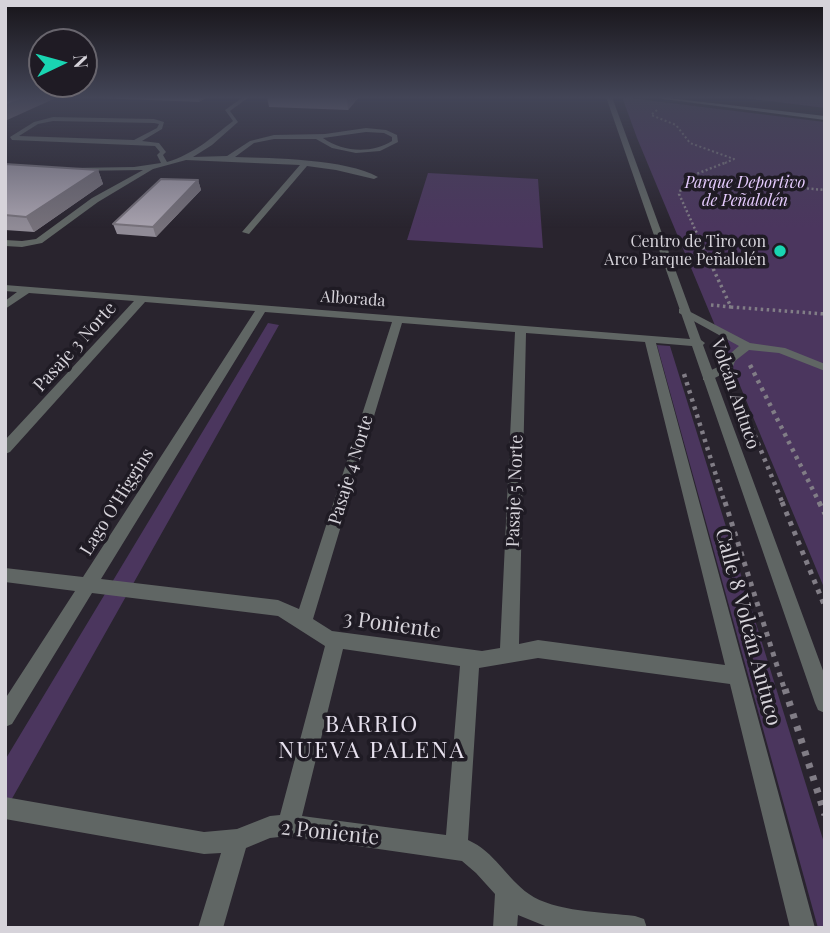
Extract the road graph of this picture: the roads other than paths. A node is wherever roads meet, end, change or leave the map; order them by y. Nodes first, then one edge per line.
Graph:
1 (90, 141) edge
2 (138, 141) edge
3 (211, 141) edge
4 (255, 141) edge
5 (321, 141) edge
6 (395, 141) edge
7 (624, 141) edge
8 (135, 142) junction
9 (229, 159) junction
10 (177, 160) junction
11 (159, 164) junction
12 (304, 165) junction
13 (68, 169) edge
14 (374, 177) dead end
15 (246, 233) dead end
16 (5, 243) edge
17 (5, 288) edge
18 (26, 290) junction
19 (142, 299) junction
20 (5, 306) edge
21 (262, 308) junction
22 (683, 311) junction
23 (398, 318) junction
24 (522, 328) junction
25 (649, 338) junction
26 (699, 343) junction
27 (744, 349) junction
28 (825, 368) edge
29 (707, 377) junction
30 (5, 449) edge
31 (5, 575) edge
32 (87, 586) junction
33 (304, 621) junction
34 (336, 640) junction
35 (509, 655) junction
36 (470, 659) junction
37 (737, 676) junction
38 (825, 703) edge
39 (5, 717) edge
40 (5, 808) edge
41 (288, 825) junction
42 (237, 840) junction
43 (456, 848) junction
44 (506, 889) junction
45 (210, 928) edge
46 (505, 928) edge
47 (635, 928) edge
48 (803, 928) edge

1 - 8 street
2 - 8 street
3 - 10 street
4 - 9 street
5 - 6 street
7 - 22 street, Volcán Antuco
8 - 11 street
9 - 10 street
9 - 12 street
10 - 11 street
11 - 13 street
11 - 16 street
12 - 14 street
12 - 15 street
17 - 18 street, Alborada
18 - 19 street, Alborada
18 - 20 street
19 - 21 street, Alborada
19 - 30 street, Pasaje 3 Norte
21 - 23 street, Alborada
21 - 32 street, Lago O'Higgins
22 - 26 street, Volcán Antuco
22 - 27 street
23 - 24 street, Alborada
23 - 33 street, Pasaje 4 Norte
24 - 25 street, Alborada
24 - 35 street, Pasaje 5 Norte
25 - 26 street, Alborada
25 - 37 street, Calle 8 Volcán Antuco
26 - 29 street, Volcán Antuco
27 - 28 street
27 - 29 street
29 - 38 street, Volcán Antuco
31 - 32 street, 3 Poniente
32 - 33 street, 3 Poniente
32 - 39 street, Lago O'Higgins
33 - 34 street, 3 Poniente
34 - 36 street, 3 Poniente
34 - 41 street
35 - 36 street, 3 Poniente
35 - 37 street, 3 Poniente
36 - 43 street
37 - 48 street, Calle 8 Volcán Antuco
40 - 42 street, 2 Poniente
41 - 42 street, 2 Poniente
41 - 43 street, 2 Poniente
42 - 45 street
43 - 44 street, 2 Poniente
44 - 46 street
44 - 47 street, 2 Poniente

